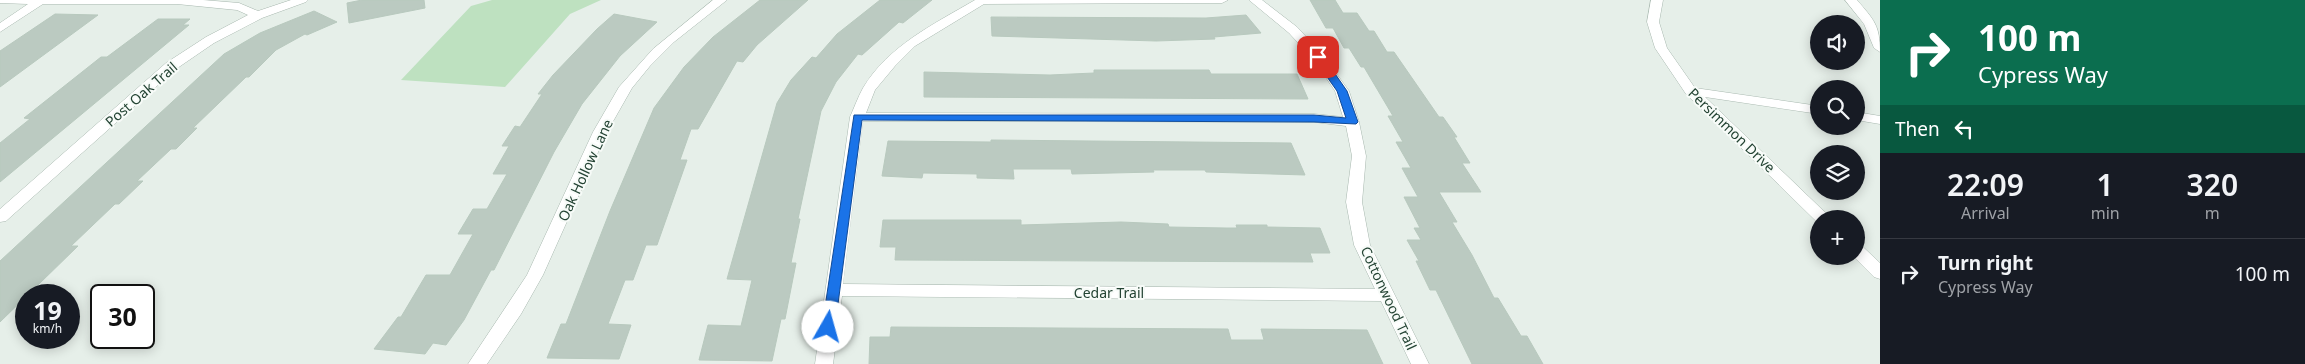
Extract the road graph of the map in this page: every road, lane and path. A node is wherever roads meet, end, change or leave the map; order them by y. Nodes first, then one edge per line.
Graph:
1 (0, 0) edge
2 (41, 0) edge
3 (302, 0) edge
4 (721, 0) edge
5 (1222, 0) edge
6 (1255, 0) edge
7 (1657, 0) edge
8 (1851, 0) edge
9 (258, 15) junction
10 (0, 28) edge
11 (1880, 48) edge
12 (1690, 91) junction
13 (1810, 109) edge
14 (857, 117) junction
15 (1865, 118) edge
16 (1879, 121) edge
17 (1352, 122) junction
18 (1815, 210) edge
19 (0, 217) edge
20 (1865, 259) edge
21 (1880, 273) edge
22 (833, 290) junction
23 (1385, 295) junction
24 (477, 364) edge
25 (824, 364) edge
26 (1420, 364) edge

1 - 2 street
2 - 9 street
2 - 10 street
3 - 9 street, Post Oak Trail
4 - 24 street, Oak Hollow Lane
5 - 14 street
6 - 17 street, Cottonwood Trail
7 - 12 street, Persimmon Drive
8 - 11 street
9 - 19 street, Post Oak Trail
12 - 13 street
12 - 18 street, Persimmon Drive
14 - 17 street
14 - 22 street
15 - 16 street
17 - 23 street, Cottonwood Trail
20 - 21 street
22 - 23 street, Cedar Trail
22 - 25 street
23 - 26 street, Cottonwood Trail

